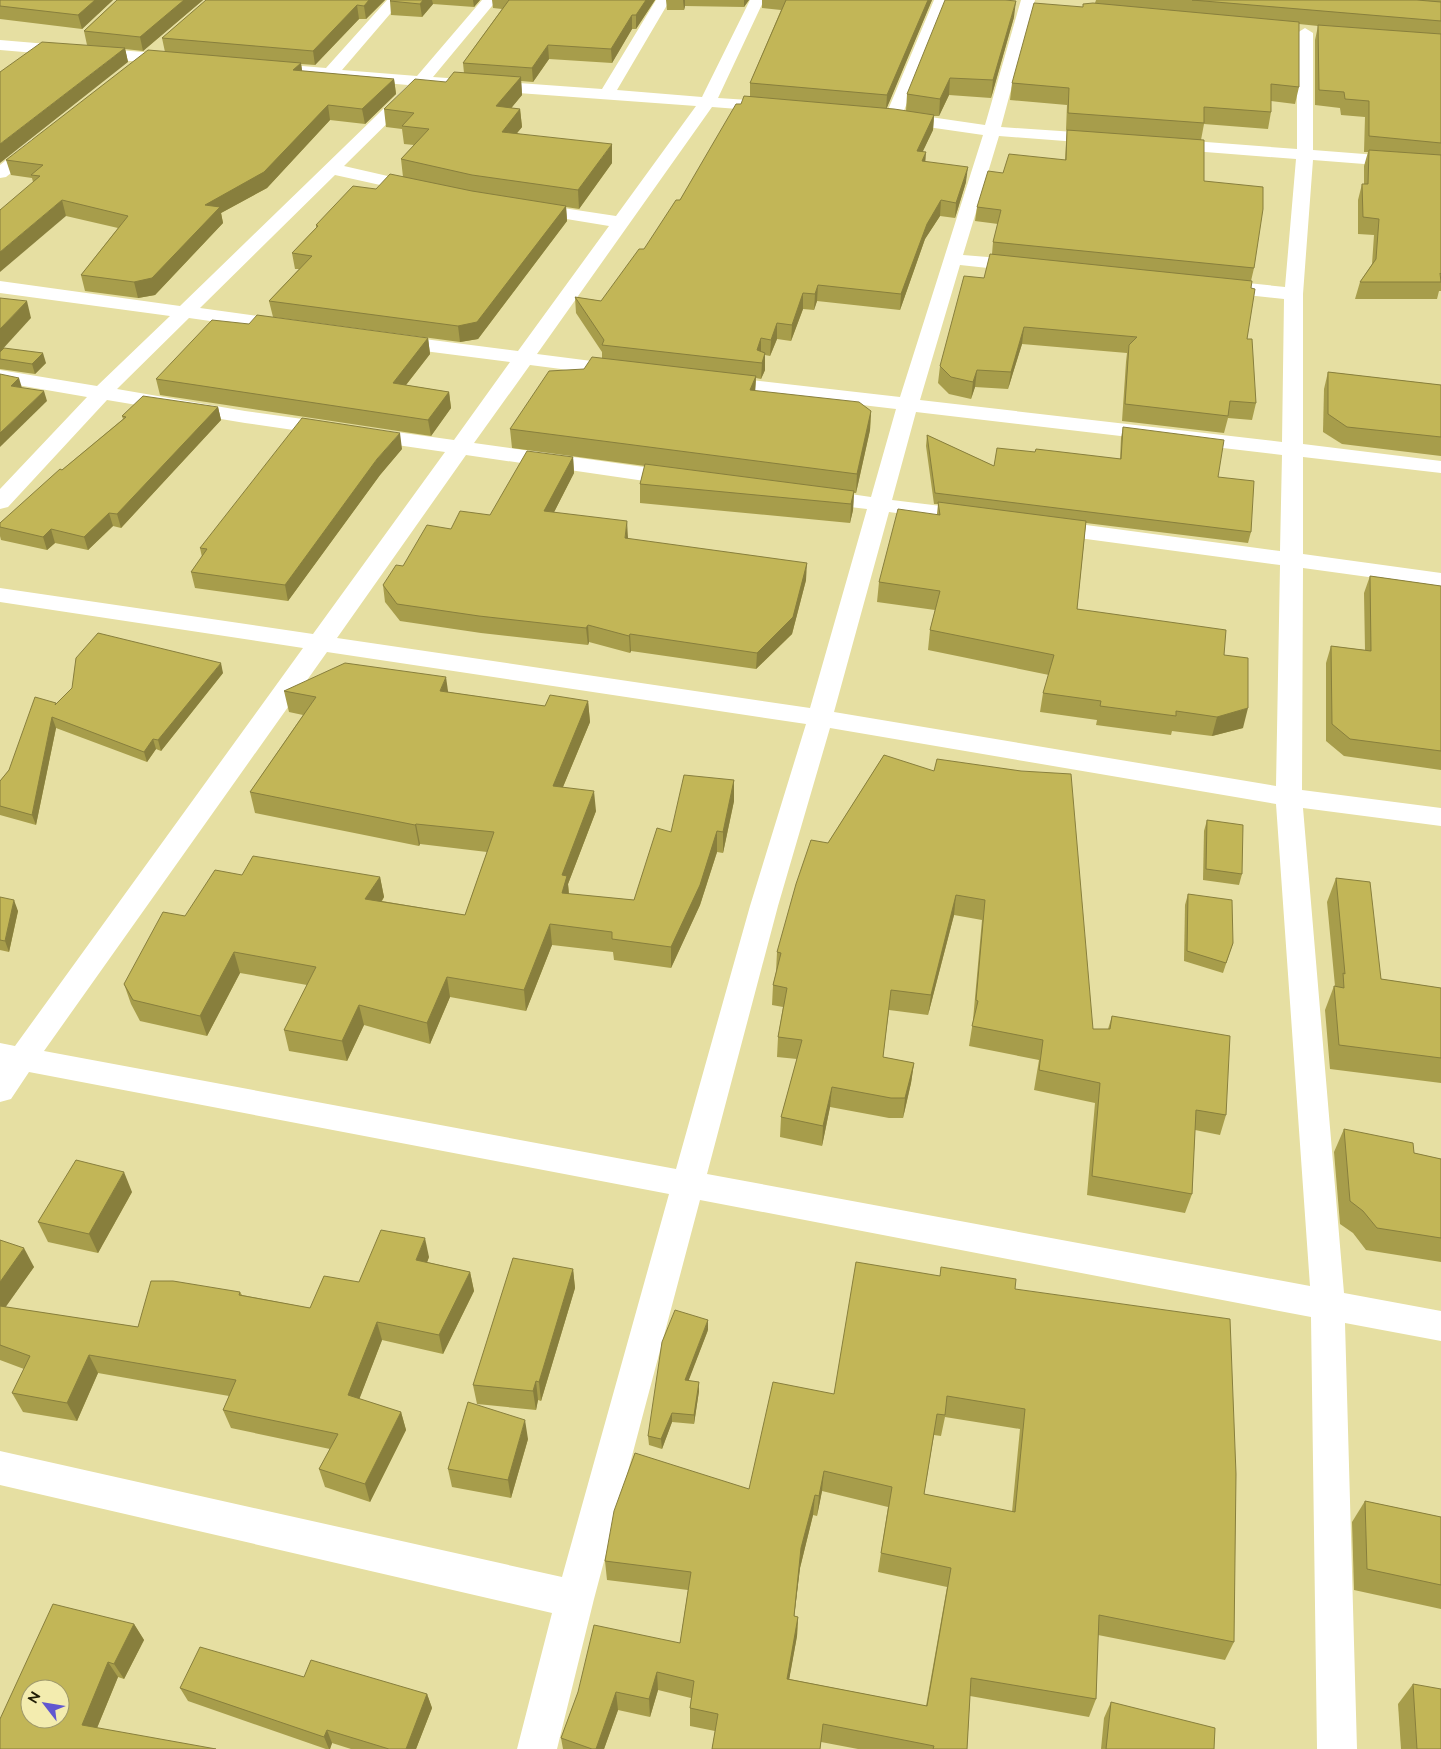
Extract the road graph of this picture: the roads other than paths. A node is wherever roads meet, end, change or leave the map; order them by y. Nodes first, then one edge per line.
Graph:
1 (395, 0) edge
2 (490, 0) edge
3 (663, 0) edge
4 (757, 0) edge
5 (941, 0) edge
6 (1027, 3) edge
7 (1008, 5) edge
8 (1045, 8) edge
9 (1305, 33) dead end
10 (84, 38) edge
11 (0, 45) edge
12 (163, 45) edge
13 (70, 51) junction
14 (148, 57) junction
15 (196, 62) edge
16 (253, 66) edge
17 (132, 70) edge
18 (330, 73) junction
19 (421, 81) junction
20 (607, 94) junction
21 (708, 101) junction
22 (796, 108) edge
23 (874, 115) edge
24 (893, 117) junction
25 (54, 131) edge
26 (992, 131) junction
27 (1119, 140) edge
28 (1148, 142) edge
29 (1305, 154) junction
30 (1441, 166) edge
31 (333, 169) junction
32 (0, 173) edge
33 (434, 191) edge
34 (513, 206) edge
35 (621, 222) junction
36 (952, 259) junction
37 (1039, 268) edge
38 (1205, 285) edge
39 (0, 286) edge
40 (1294, 294) junction
41 (183, 312) junction
42 (309, 329) edge
43 (377, 339) edge
44 (523, 359) junction
45 (642, 373) edge
46 (0, 376) edge
47 (701, 380) edge
48 (101, 394) junction
49 (908, 404) junction
50 (459, 448) junction
51 (1293, 448) junction
52 (1441, 467) edge
53 (697, 482) edge
54 (794, 494) edge
55 (0, 502) edge
56 (881, 505) junction
57 (995, 520) edge
58 (1033, 525) edge
59 (1293, 559) junction
60 (1441, 580) edge
61 (0, 595) edge
62 (320, 643) junction
63 (820, 718) junction
64 (1289, 797) junction
65 (1441, 817) edge
66 (11, 1057) edge
67 (0, 1090) edge
68 (689, 1184) junction
69 (1328, 1305) junction
70 (1441, 1326) edge
71 (0, 1468) edge
72 (575, 1599) junction
73 (536, 1749) edge
74 (1337, 1749) edge

1 - 18 street
2 - 19 street
3 - 20 street
4 - 21 street
5 - 24 street
6 - 7 street
6 - 8 street
6 - 26 street
9 - 29 street
10 - 13 street
11 - 13 street
12 - 14 street
13 - 14 street
14 - 15 street
14 - 17 street
16 - 18 street
18 - 19 street
19 - 20 street
19 - 31 street
20 - 21 street
21 - 22 street
21 - 35 street
23 - 24 street
24 - 26 street
25 - 32 street
26 - 27 street
26 - 36 street
28 - 29 street
29 - 30 street
29 - 40 street
31 - 33 street
31 - 41 street
34 - 35 street
35 - 44 street
36 - 37 street
36 - 49 street
38 - 40 street
39 - 41 street
40 - 51 street
41 - 42 street
41 - 48 street
43 - 44 street
44 - 45 street
44 - 50 street
46 - 48 street
47 - 49 street
48 - 50 street
48 - 55 street
49 - 51 street
49 - 56 street
50 - 53 street
50 - 62 street
51 - 52 street
51 - 59 street
54 - 56 street
56 - 57 street
56 - 63 street
58 - 59 street
59 - 60 street
59 - 64 street
61 - 62 street
62 - 63 street
62 - 66 street
63 - 64 street
63 - 68 street
64 - 65 street
64 - 69 street
66 - 67 street
66 - 68 street
68 - 69 street
68 - 72 street
69 - 70 street
69 - 74 street
71 - 72 street
72 - 73 street

